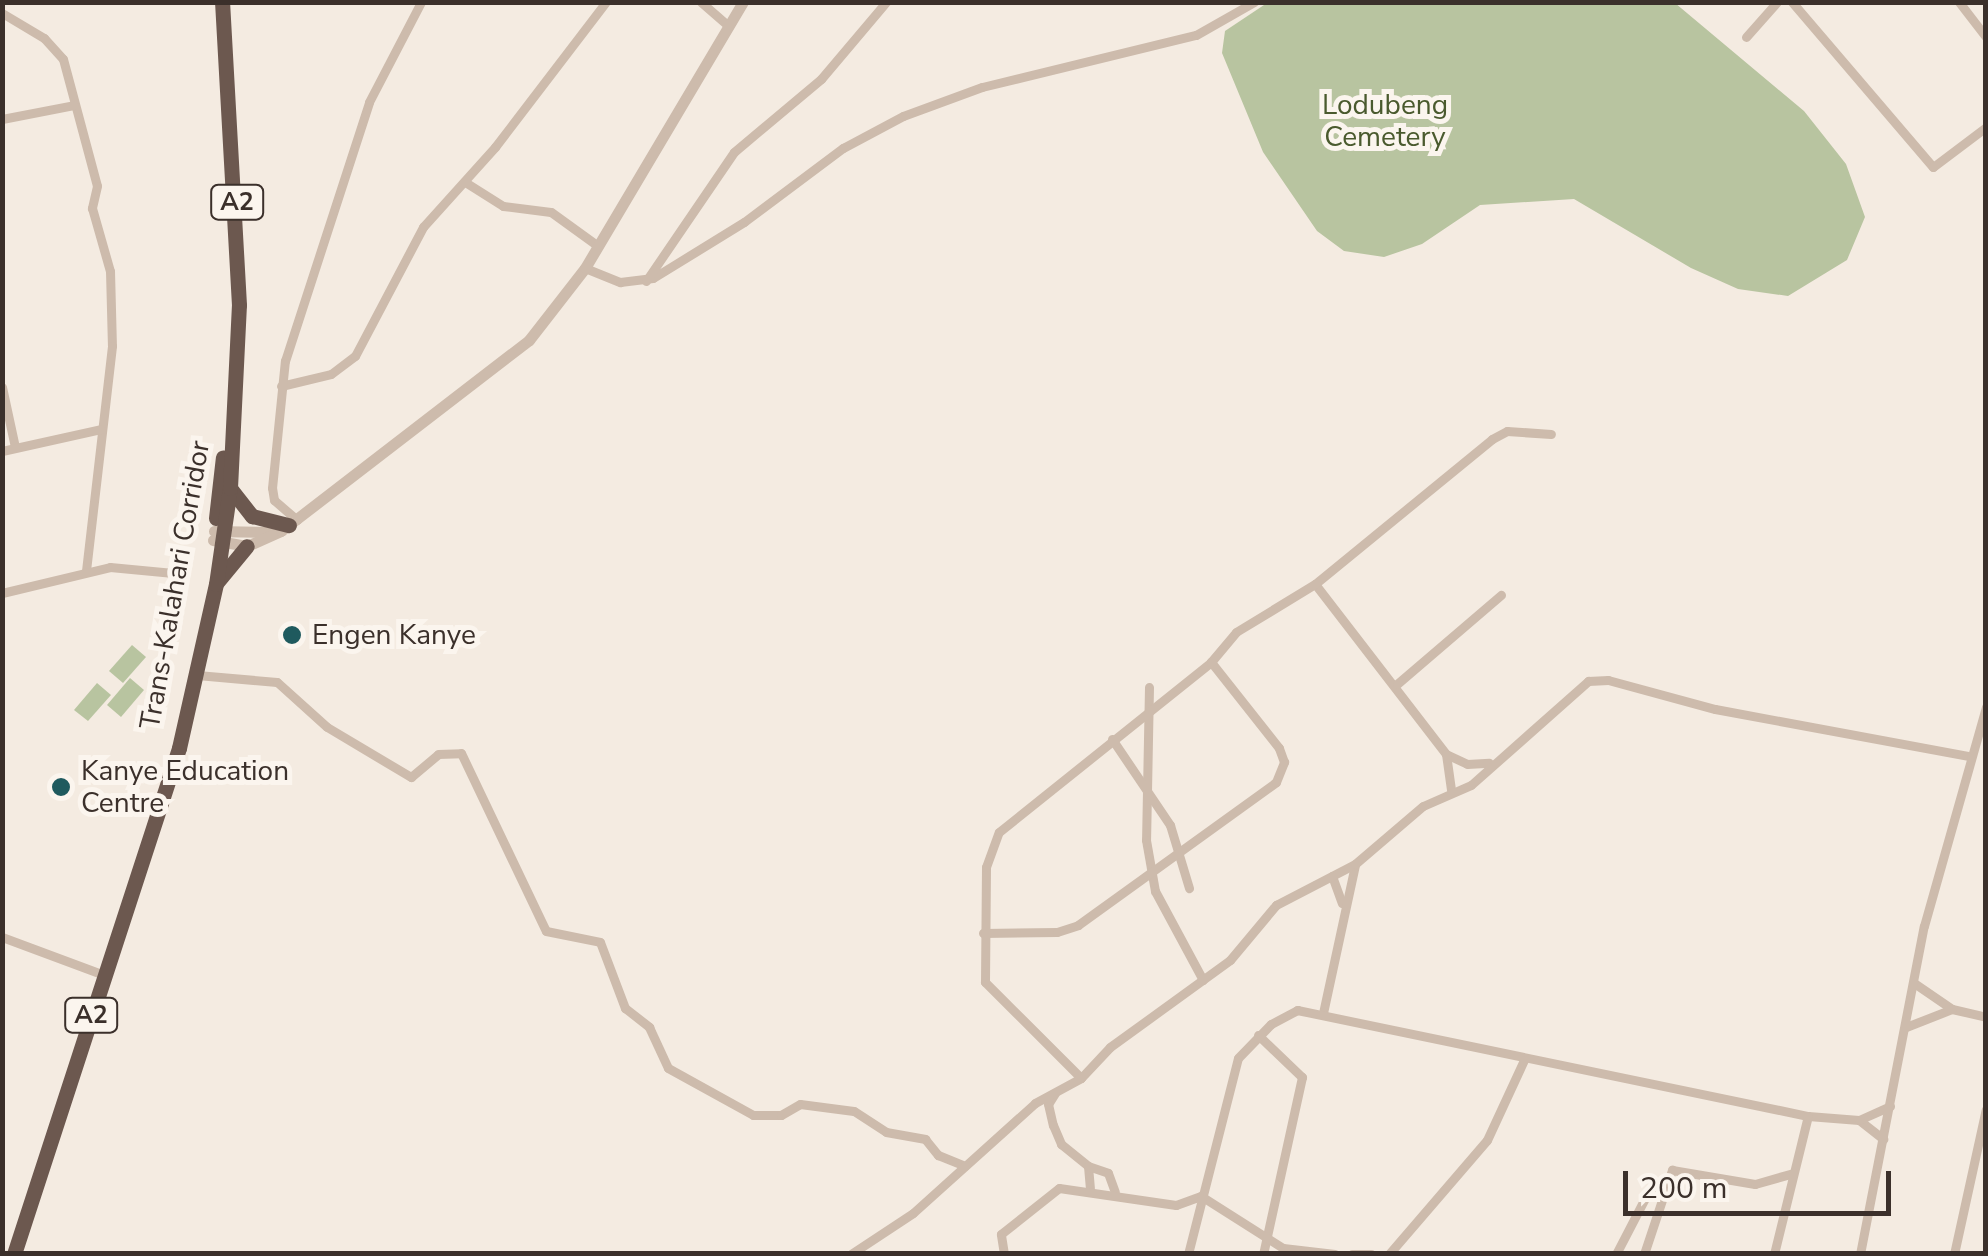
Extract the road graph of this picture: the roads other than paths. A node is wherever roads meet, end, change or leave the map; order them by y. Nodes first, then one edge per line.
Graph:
1 (222, 2) edge
2 (421, 2) edge
3 (606, 2) edge
4 (701, 2) edge
5 (743, 2) edge
6 (886, 2) edge
7 (1254, 2) edge
8 (1777, 2) edge
9 (1792, 2) edge
10 (1959, 2) edge
11 (2, 13) edge
12 (728, 26) junction
13 (1746, 37) dead end
14 (1986, 37) edge
15 (74, 105) junction
16 (2, 119) edge
17 (1986, 127) edge
18 (465, 182) junction
19 (598, 246) junction
20 (585, 268) junction
21 (646, 281) junction
22 (281, 386) junction
23 (2, 387) edge
24 (234, 402) junction
25 (101, 429) junction
26 (1551, 434) dead end
27 (15, 447) junction
28 (2, 451) edge
29 (230, 488) junction
30 (289, 525) junction
31 (218, 536) junction
32 (247, 546) junction
33 (86, 570) junction
34 (184, 574) dead end
35 (216, 584) junction
36 (1314, 584) junction
37 (2, 593) edge
38 (1501, 596) dead end
39 (1211, 662) junction
40 (197, 675) junction
41 (1397, 684) junction
42 (1149, 687) dead end
43 (1986, 707) edge
44 (1147, 712) junction
45 (1112, 739) junction
46 (1446, 754) junction
47 (1968, 756) junction
48 (1488, 763) junction
49 (168, 778) junction
50 (1450, 790) junction
51 (1148, 796) junction
52 (1178, 850) junction
53 (1355, 864) junction
54 (1154, 868) junction
55 (1332, 876) junction
56 (1189, 888) dead end
57 (1342, 903) junction
58 (984, 933) junction
59 (2, 937) edge
60 (104, 974) junction
61 (1203, 980) junction
62 (1914, 983) junction
63 (1952, 1010) junction
64 (1324, 1013) junction
65 (1986, 1016) edge
66 (1906, 1027) junction
67 (1258, 1034) junction
68 (1524, 1060) junction
69 (1080, 1078) junction
70 (1058, 1088) junction
71 (1035, 1103) junction
72 (1048, 1104) junction
73 (1890, 1106) junction
74 (1986, 1109) edge
75 (1808, 1116) junction
76 (1859, 1120) junction
77 (1883, 1139) junction
78 (938, 1155) junction
79 (965, 1166) junction
80 (1088, 1166) junction
81 (1791, 1174) junction
82 (1664, 1180) junction
83 (942, 1181) junction
84 (1090, 1188) junction
85 (1115, 1192) junction
86 (1201, 1196) junction
87 (1266, 1240) junction
88 (14, 1254) edge
89 (852, 1254) edge
90 (1004, 1254) edge
91 (1188, 1254) edge
92 (1263, 1254) edge
93 (1335, 1254) edge
94 (1352, 1254) edge
95 (1371, 1254) edge
96 (1390, 1254) edge
97 (1616, 1254) edge
98 (1644, 1254) edge
99 (1774, 1254) edge
100 (1860, 1254) edge
101 (1954, 1254) edge

1 - 24 highway, Trans-Kalahari Corridor / A2
2 - 22 street
3 - 18 street
4 - 12 street
5 - 12 street
6 - 21 street
7 - 21 street
8 - 13 street
9 - 17 street
10 - 14 street
11 - 15 street
12 - 19 street
15 - 16 street
15 - 25 street
18 - 19 street
18 - 22 street
19 - 20 street
20 - 21 street
20 - 30 street
22 - 30 street
23 - 27 street
24 - 29 highway, Trans-Kalahari Corridor / A2
24 - 31 highway, Trans-Kalahari Corridor / A2
25 - 27 street
25 - 33 street
26 - 36 street
27 - 28 street
29 - 30 highway
29 - 31 highway, Trans-Kalahari Corridor / A2
30 - 31 street
30 - 32 street
31 - 32 street
31 - 35 highway, Trans-Kalahari Corridor / A2
31 - 49 highway, Trans-Kalahari Corridor / A2
32 - 35 highway
33 - 34 street
33 - 37 street
35 - 40 highway, Trans-Kalahari Corridor / A2
36 - 39 street
36 - 41 street
38 - 41 street
39 - 44 street
39 - 52 street
40 - 49 highway, Trans-Kalahari Corridor / A2
40 - 78 street
41 - 46 street
42 - 44 street
43 - 47 street
44 - 45 street
44 - 51 street
45 - 51 street
45 - 58 street
46 - 48 street
46 - 50 street
47 - 48 street
47 - 62 street
48 - 50 street
49 - 60 highway, Trans-Kalahari Corridor / A2
50 - 53 street
51 - 52 street
51 - 54 street
52 - 54 street
52 - 56 street
53 - 55 street
53 - 57 street
54 - 58 street
54 - 61 street
55 - 57 street
55 - 61 street
57 - 64 street
58 - 69 street
59 - 60 street
60 - 88 highway, Trans-Kalahari Corridor / A2
61 - 69 street
62 - 63 street
62 - 66 street
63 - 65 street
63 - 66 street
64 - 67 street
64 - 68 street
66 - 73 street
67 - 86 street
67 - 87 street
68 - 75 street
68 - 96 street
69 - 70 street
70 - 71 street
70 - 72 street
71 - 72 street
71 - 79 street
72 - 80 street
73 - 76 street
73 - 77 street
74 - 101 street
75 - 76 street
75 - 81 street
76 - 77 street
77 - 100 street
78 - 79 street
78 - 83 street
79 - 83 street
80 - 84 street
80 - 85 street
81 - 82 street
81 - 99 street
82 - 97 street
82 - 98 street
83 - 89 street
84 - 85 street
84 - 90 street
85 - 86 street
86 - 87 street
86 - 91 street
87 - 92 street
87 - 93 street
94 - 95 street

